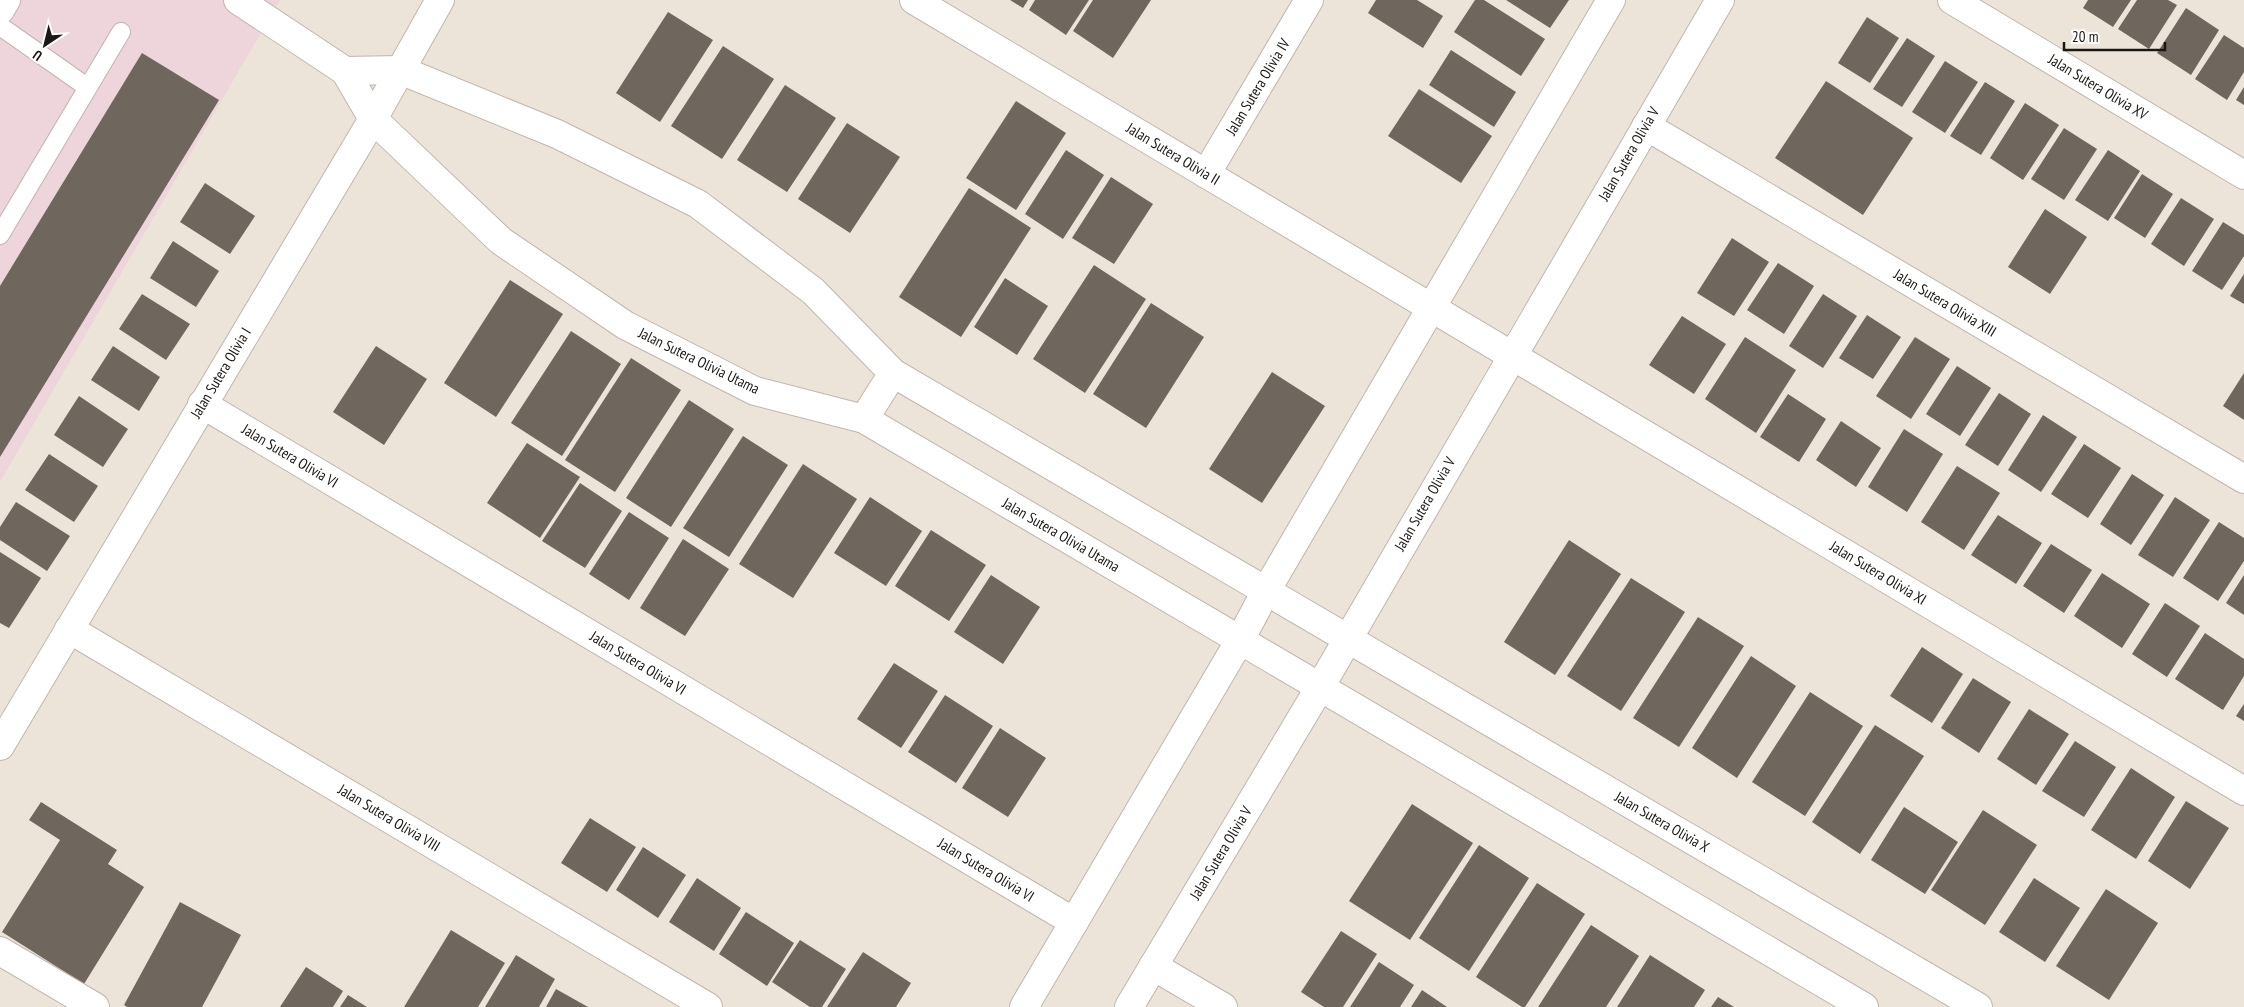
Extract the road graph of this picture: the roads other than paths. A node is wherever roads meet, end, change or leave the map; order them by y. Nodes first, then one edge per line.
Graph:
1 (6, 0) edge
2 (238, 0) edge
3 (440, 0) edge
4 (914, 0) edge
5 (1309, 0) edge
6 (1611, 0) edge
7 (1720, 0) edge
8 (1952, 0) edge
9 (0, 10) edge
10 (0, 26) edge
11 (121, 32) dead end
12 (400, 70) junction
13 (345, 71) junction
14 (87, 87) junction
15 (373, 119) junction
16 (1646, 126) junction
17 (1206, 174) junction
18 (2244, 175) edge
19 (0, 236) edge
20 (1431, 308) junction
21 (1512, 355) junction
22 (894, 373) junction
23 (202, 404) junction
24 (864, 419) junction
25 (2244, 479) edge
26 (1266, 591) junction
27 (69, 629) junction
28 (1346, 638) junction
29 (1240, 640) junction
30 (1320, 687) junction
31 (0, 746) edge
32 (2244, 791) edge
33 (1074, 922) junction
34 (0, 951) edge
35 (1153, 966) junction
36 (95, 1007) edge
37 (708, 1007) edge
38 (1024, 1007) edge
39 (1129, 1007) edge
40 (1224, 1007) edge
41 (1864, 1007) edge
42 (1978, 1007) edge

1 - 9 street
2 - 13 street, Jalan Sutera Olivia Utama
3 - 12 street, Jalan Sutera Olivia I
4 - 17 street, Jalan Sutera Olivia II
5 - 17 street, Jalan Sutera Olivia IV
6 - 20 street
7 - 16 street, Jalan Sutera Olivia V
8 - 18 street, Jalan Sutera Olivia XV
10 - 14 lane
11 - 14 lane
12 - 13 street
12 - 15 street, Jalan Sutera Olivia I
12 - 22 street
13 - 15 street, Jalan Sutera Olivia Utama
14 - 19 lane
15 - 23 street, Jalan Sutera Olivia I
15 - 24 street, Jalan Sutera Olivia Utama
16 - 21 street, Jalan Sutera Olivia V
16 - 25 street, Jalan Sutera Olivia XIII
17 - 20 street, Jalan Sutera Olivia II
20 - 21 street, Jalan Sutera Olivia II
20 - 26 street
21 - 28 street, Jalan Sutera Olivia V
21 - 32 street, Jalan Sutera Olivia XI
22 - 24 street
22 - 26 street
23 - 27 street, Jalan Sutera Olivia I
23 - 33 street, Jalan Sutera Olivia VI
24 - 29 street, Jalan Sutera Olivia Utama
26 - 28 street
26 - 29 street
27 - 31 street, Jalan Sutera Olivia I
27 - 37 street, Jalan Sutera Olivia VIII
28 - 30 street, Jalan Sutera Olivia V
28 - 42 street, Jalan Sutera Olivia X
29 - 30 street, Jalan Sutera Olivia Utama
29 - 33 street
30 - 35 street, Jalan Sutera Olivia V
30 - 41 street
33 - 38 street
34 - 36 street
35 - 39 street, Jalan Sutera Olivia V
35 - 40 street

